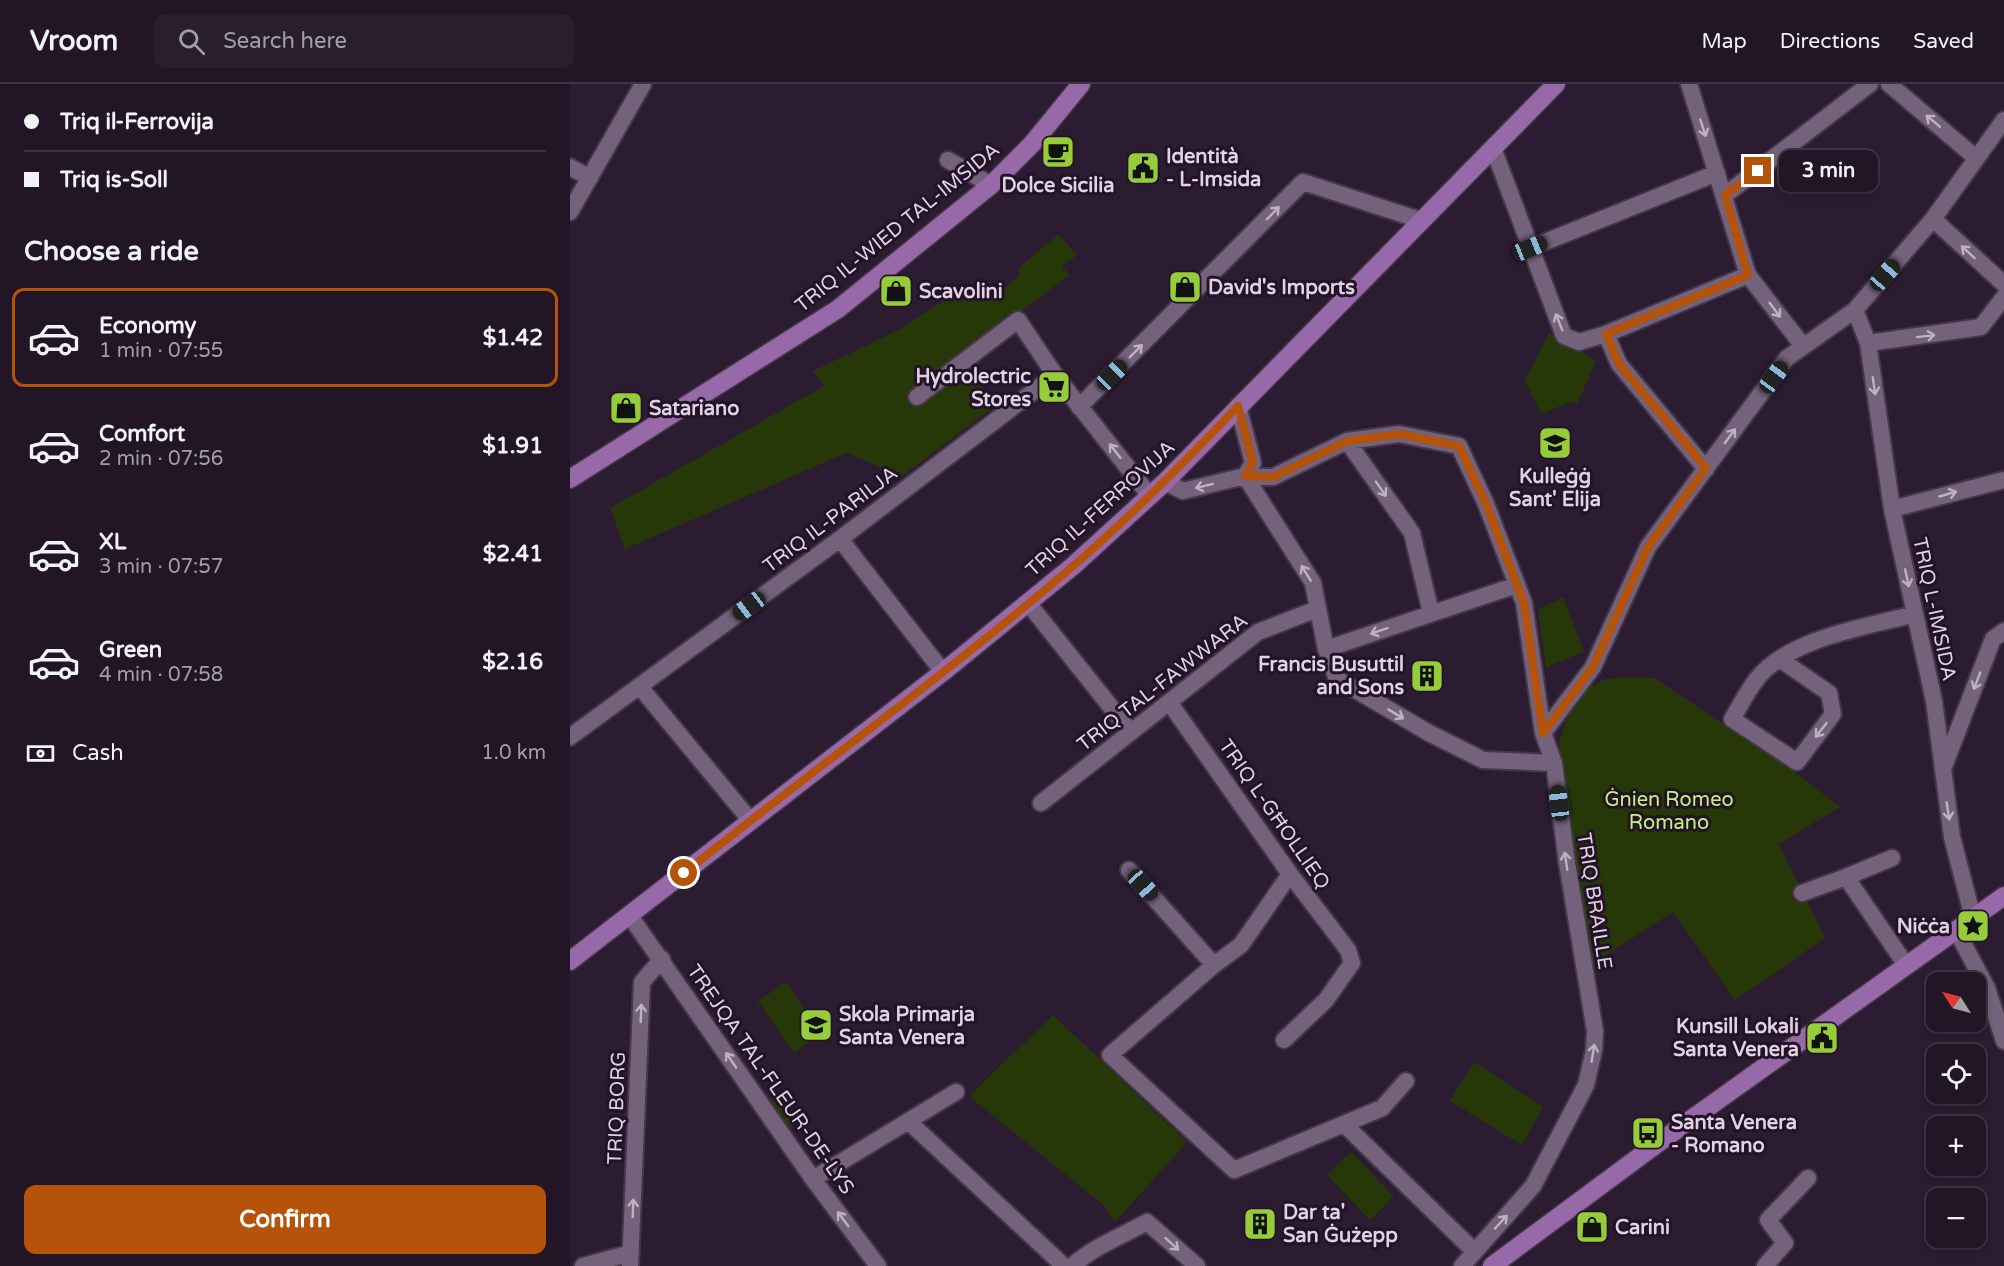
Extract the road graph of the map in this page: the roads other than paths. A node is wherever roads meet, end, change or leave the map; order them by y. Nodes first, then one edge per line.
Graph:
1 (643, 84) edge
2 (1081, 84) edge
3 (1556, 84) edge
4 (1689, 84) edge
5 (1870, 84) edge
6 (1889, 84) edge
7 (2004, 120) edge
8 (1493, 148) junction
9 (1976, 158) junction
10 (948, 160) dead end
11 (570, 167) edge
12 (1717, 172) junction
13 (590, 178) junction
14 (991, 185) junction
15 (1725, 195) junction
16 (570, 212) edge
17 (1932, 219) junction
18 (1420, 220) junction
19 (1530, 248) junction
20 (1748, 275) junction
21 (2004, 284) edge
22 (2004, 297) edge
23 (1855, 310) junction
24 (1606, 334) junction
25 (1868, 343) junction
26 (1803, 346) junction
27 (1055, 375) junction
28 (917, 397) dead end
29 (1238, 406) junction
30 (1079, 407) junction
31 (1347, 441) junction
32 (1706, 468) junction
33 (1245, 476) junction
34 (570, 479) edge
35 (2004, 480) edge
36 (1165, 482) junction
37 (1150, 495) junction
38 (1892, 509) junction
39 (840, 539) junction
40 (1517, 585) junction
41 (1028, 603) junction
42 (1317, 609) junction
43 (1431, 613) junction
44 (1915, 614) junction
45 (2004, 631) edge
46 (1326, 649) junction
47 (1781, 660) junction
48 (943, 672) junction
49 (640, 687) junction
50 (1169, 702) junction
51 (1130, 731) junction
52 (1543, 733) junction
53 (570, 737) edge
54 (1554, 763) junction
55 (1942, 771) junction
56 (1041, 803) dead end
57 (750, 820) junction
58 (1892, 858) dead end
59 (1129, 870) dead end
60 (1290, 874) junction
61 (1846, 877) junction
62 (1802, 892) dead end
63 (2004, 896) edge
64 (630, 916) junction
65 (1973, 918) junction
66 (1956, 930) junction
67 (662, 959) junction
68 (570, 961) edge
69 (1214, 965) junction
70 (1906, 965) junction
71 (1284, 1040) dead end
72 (2004, 1041) edge
73 (1406, 1081) dead end
74 (956, 1092) dead end
75 (908, 1121) junction
76 (1345, 1125) junction
77 (813, 1179) junction
78 (1808, 1179) dead end
79 (1474, 1251) junction
80 (631, 1259) edge
81 (583, 1266) edge
82 (878, 1266) edge
83 (1064, 1266) edge
84 (1072, 1266) edge
85 (1197, 1266) edge
86 (1462, 1266) edge
87 (1492, 1266) edge
88 (1765, 1266) edge

1 - 13 street
2 - 14 main road, TRIQ IL-WIED TAL-IMSIDA
3 - 8 main road, TRIQ IL-FERROVIJA
4 -> 12 street
5 - 15 street
9 -> 6 street
7 - 9 street
8 - 18 main road, TRIQ IL-FERROVIJA
8 - 19 street
9 - 17 street
10 - 14 street
11 - 13 street
12 - 15 street
12 - 19 street
13 - 16 street
14 - 34 main road, TRIQ IL-WIED TAL-IMSIDA
15 - 20 street
21 -> 17 street
17 - 23 street
18 - 29 main road, TRIQ IL-FERROVIJA
30 -> 18 street
24 -> 19 street
20 - 24 street
20 -> 26 street
25 -> 22 street
23 - 25 street, TRIQ L-IMSIDA
23 - 26 street
24 - 32 street
25 -> 38 street, TRIQ L-IMSIDA
32 -> 26 street
27 - 28 street
27 - 30 street
27 - 39 street, TRIQ IL-PARILJA
29 - 33 street
29 - 36 main road, TRIQ IL-FERROVIJA
37 -> 30 street
31 - 33 street
31 - 40 street, TRIQ BRAILLE
31 -> 43 street
32 - 52 street
33 -> 36 street
42 -> 33 street
38 -> 35 street
36 - 37 main road, TRIQ IL-FERROVIJA
37 - 41 main road, TRIQ IL-FERROVIJA
38 -> 44 street, TRIQ L-IMSIDA
39 - 48 street
39 - 49 street, TRIQ IL-PARILJA
40 - 43 street
40 - 52 street, TRIQ BRAILLE
41 - 48 main road, TRIQ IL-FERROVIJA
41 - 51 street
42 - 46 street
42 - 50 street, TRIQ TAL-FAWWARA
43 -> 46 street
44 - 47 street
44 - 55 street, TRIQ L-IMSIDA
45 -> 55 street
46 -> 54 street
47 -> 47 street
48 - 57 main road, TRIQ IL-FERROVIJA
49 - 53 street, TRIQ IL-PARILJA
49 - 57 street
50 - 51 street, TRIQ TAL-FAWWARA
50 - 60 street, TRIQ L-GĦOLLIEQ
51 - 56 street, TRIQ TAL-FAWWARA
52 - 54 street, TRIQ BRAILLE
79 -> 54 street, TRIQ BRAILLE
55 -> 65 street, TRIQ L-IMSIDA
57 - 64 main road, TRIQ IL-FERROVIJA
58 - 61 street
59 - 69 street
60 - 69 street
60 - 71 street, TRIQ L-GĦOLLIEQ
61 - 62 street
61 - 70 street
63 - 65 main road
64 - 67 street, TREJQA TAL-FLEUR-DE-LYS
64 - 68 main road, TRIQ IL-FERROVIJA
65 - 66 main road
66 - 70 main road
66 - 72 street
77 -> 67 street, TREJQA TAL-FLEUR-DE-LYS
80 -> 67 street, TRIQ BORG
69 - 76 street
70 - 87 main road
73 - 76 street
74 - 75 street
75 - 77 street
75 - 83 street
76 - 79 street
82 -> 77 street, TREJQA TAL-FLEUR-DE-LYS
78 - 88 street
79 - 86 street, TRIQ BRAILLE
80 - 81 street
84 -> 85 street

